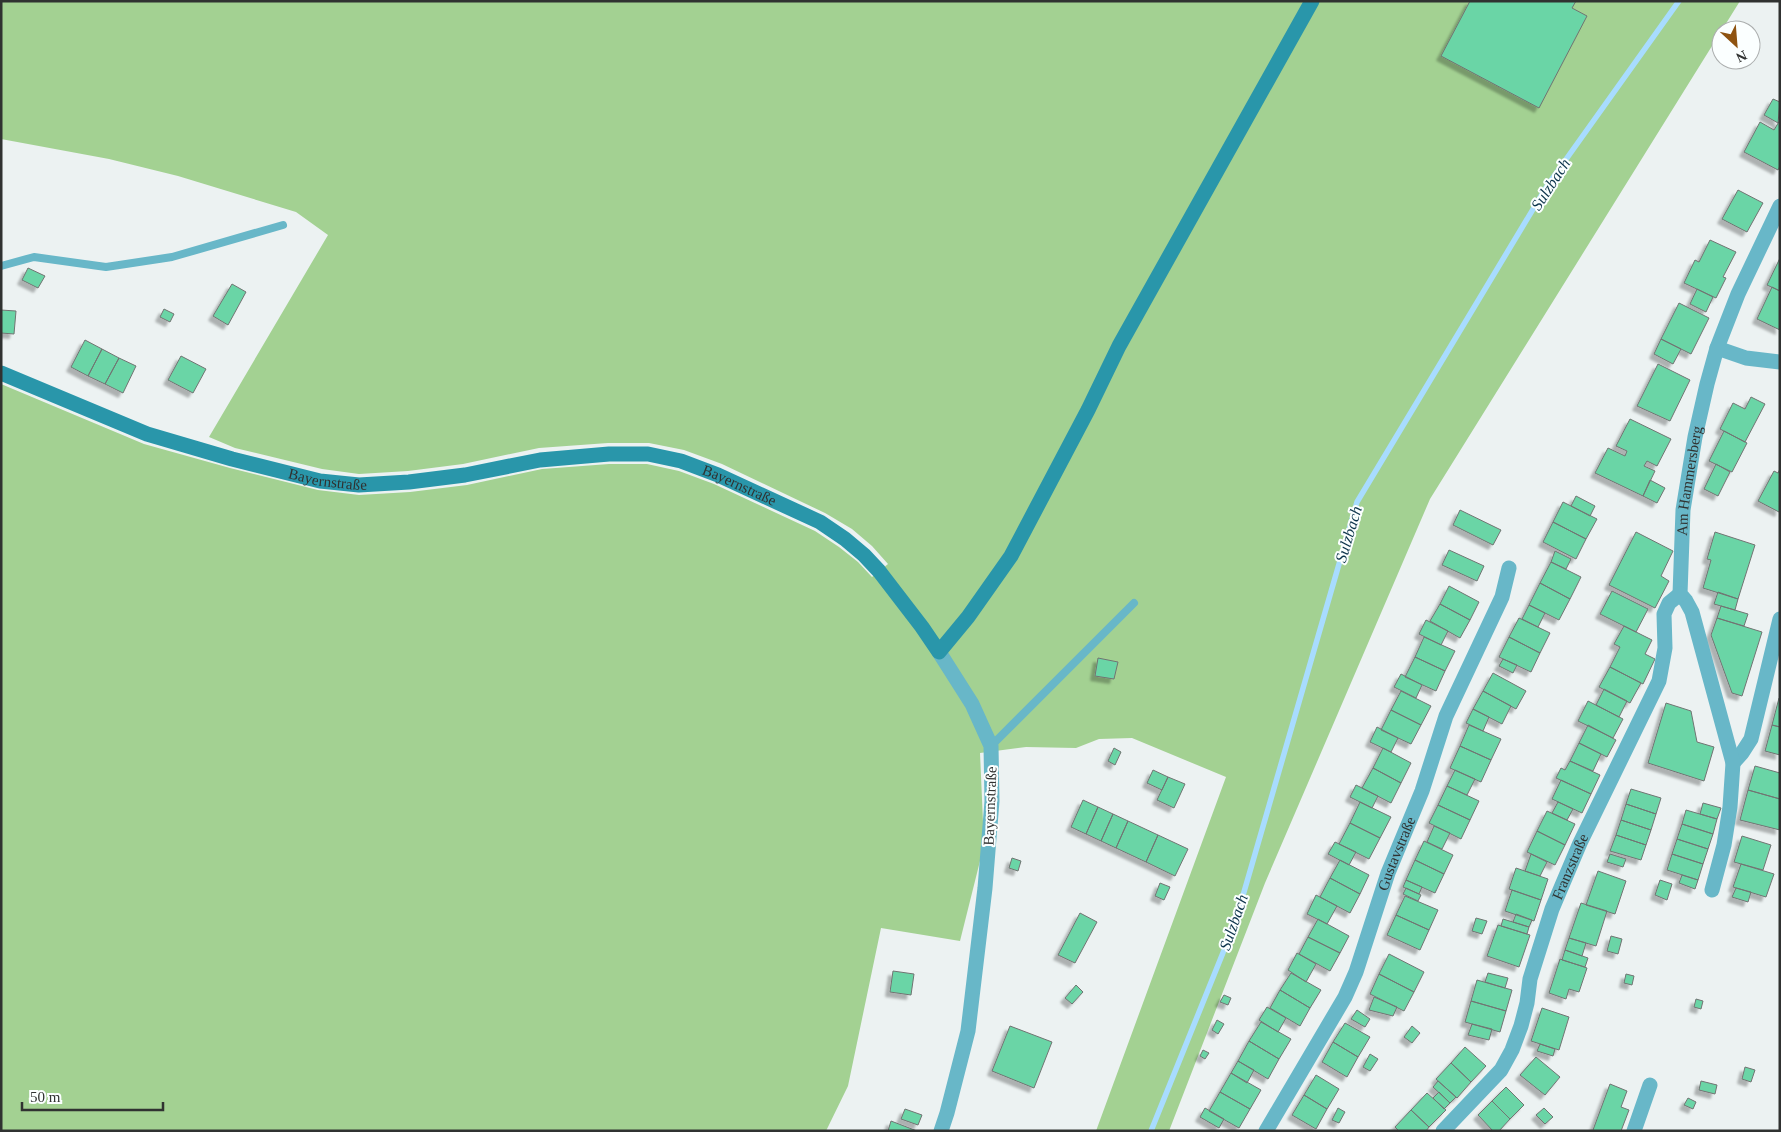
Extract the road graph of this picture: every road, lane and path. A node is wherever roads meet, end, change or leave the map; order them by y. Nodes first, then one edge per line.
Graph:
1 (1312, 1) edge
2 (1780, 206) edge
3 (283, 225) dead end
4 (1, 266) edge
5 (1717, 348) junction
6 (1780, 362) edge
7 (1, 373) edge
8 (1509, 568) dead end
9 (1680, 594) junction
10 (1134, 604) dead end
11 (1780, 619) edge
12 (939, 652) junction
13 (991, 746) junction
14 (1733, 763) junction
15 (1712, 890) dead end
16 (1650, 1085) dead end
17 (941, 1131) edge
18 (1266, 1131) edge
19 (1444, 1131) edge
20 (1634, 1131) edge

1 - 12 street
2 - 5 street, Am Hammersberg
3 - 4 lane
5 - 6 street
5 - 9 street, Am Hammersberg
7 - 12 street, Bayernstraße
8 - 18 street, Gustavstraße
9 - 14 street
9 - 19 street, Franzstraße
10 - 13 lane
11 - 14 street
12 - 13 street, Bayernstraße
13 - 17 street, Bayernstraße
14 - 15 street
16 - 20 street

